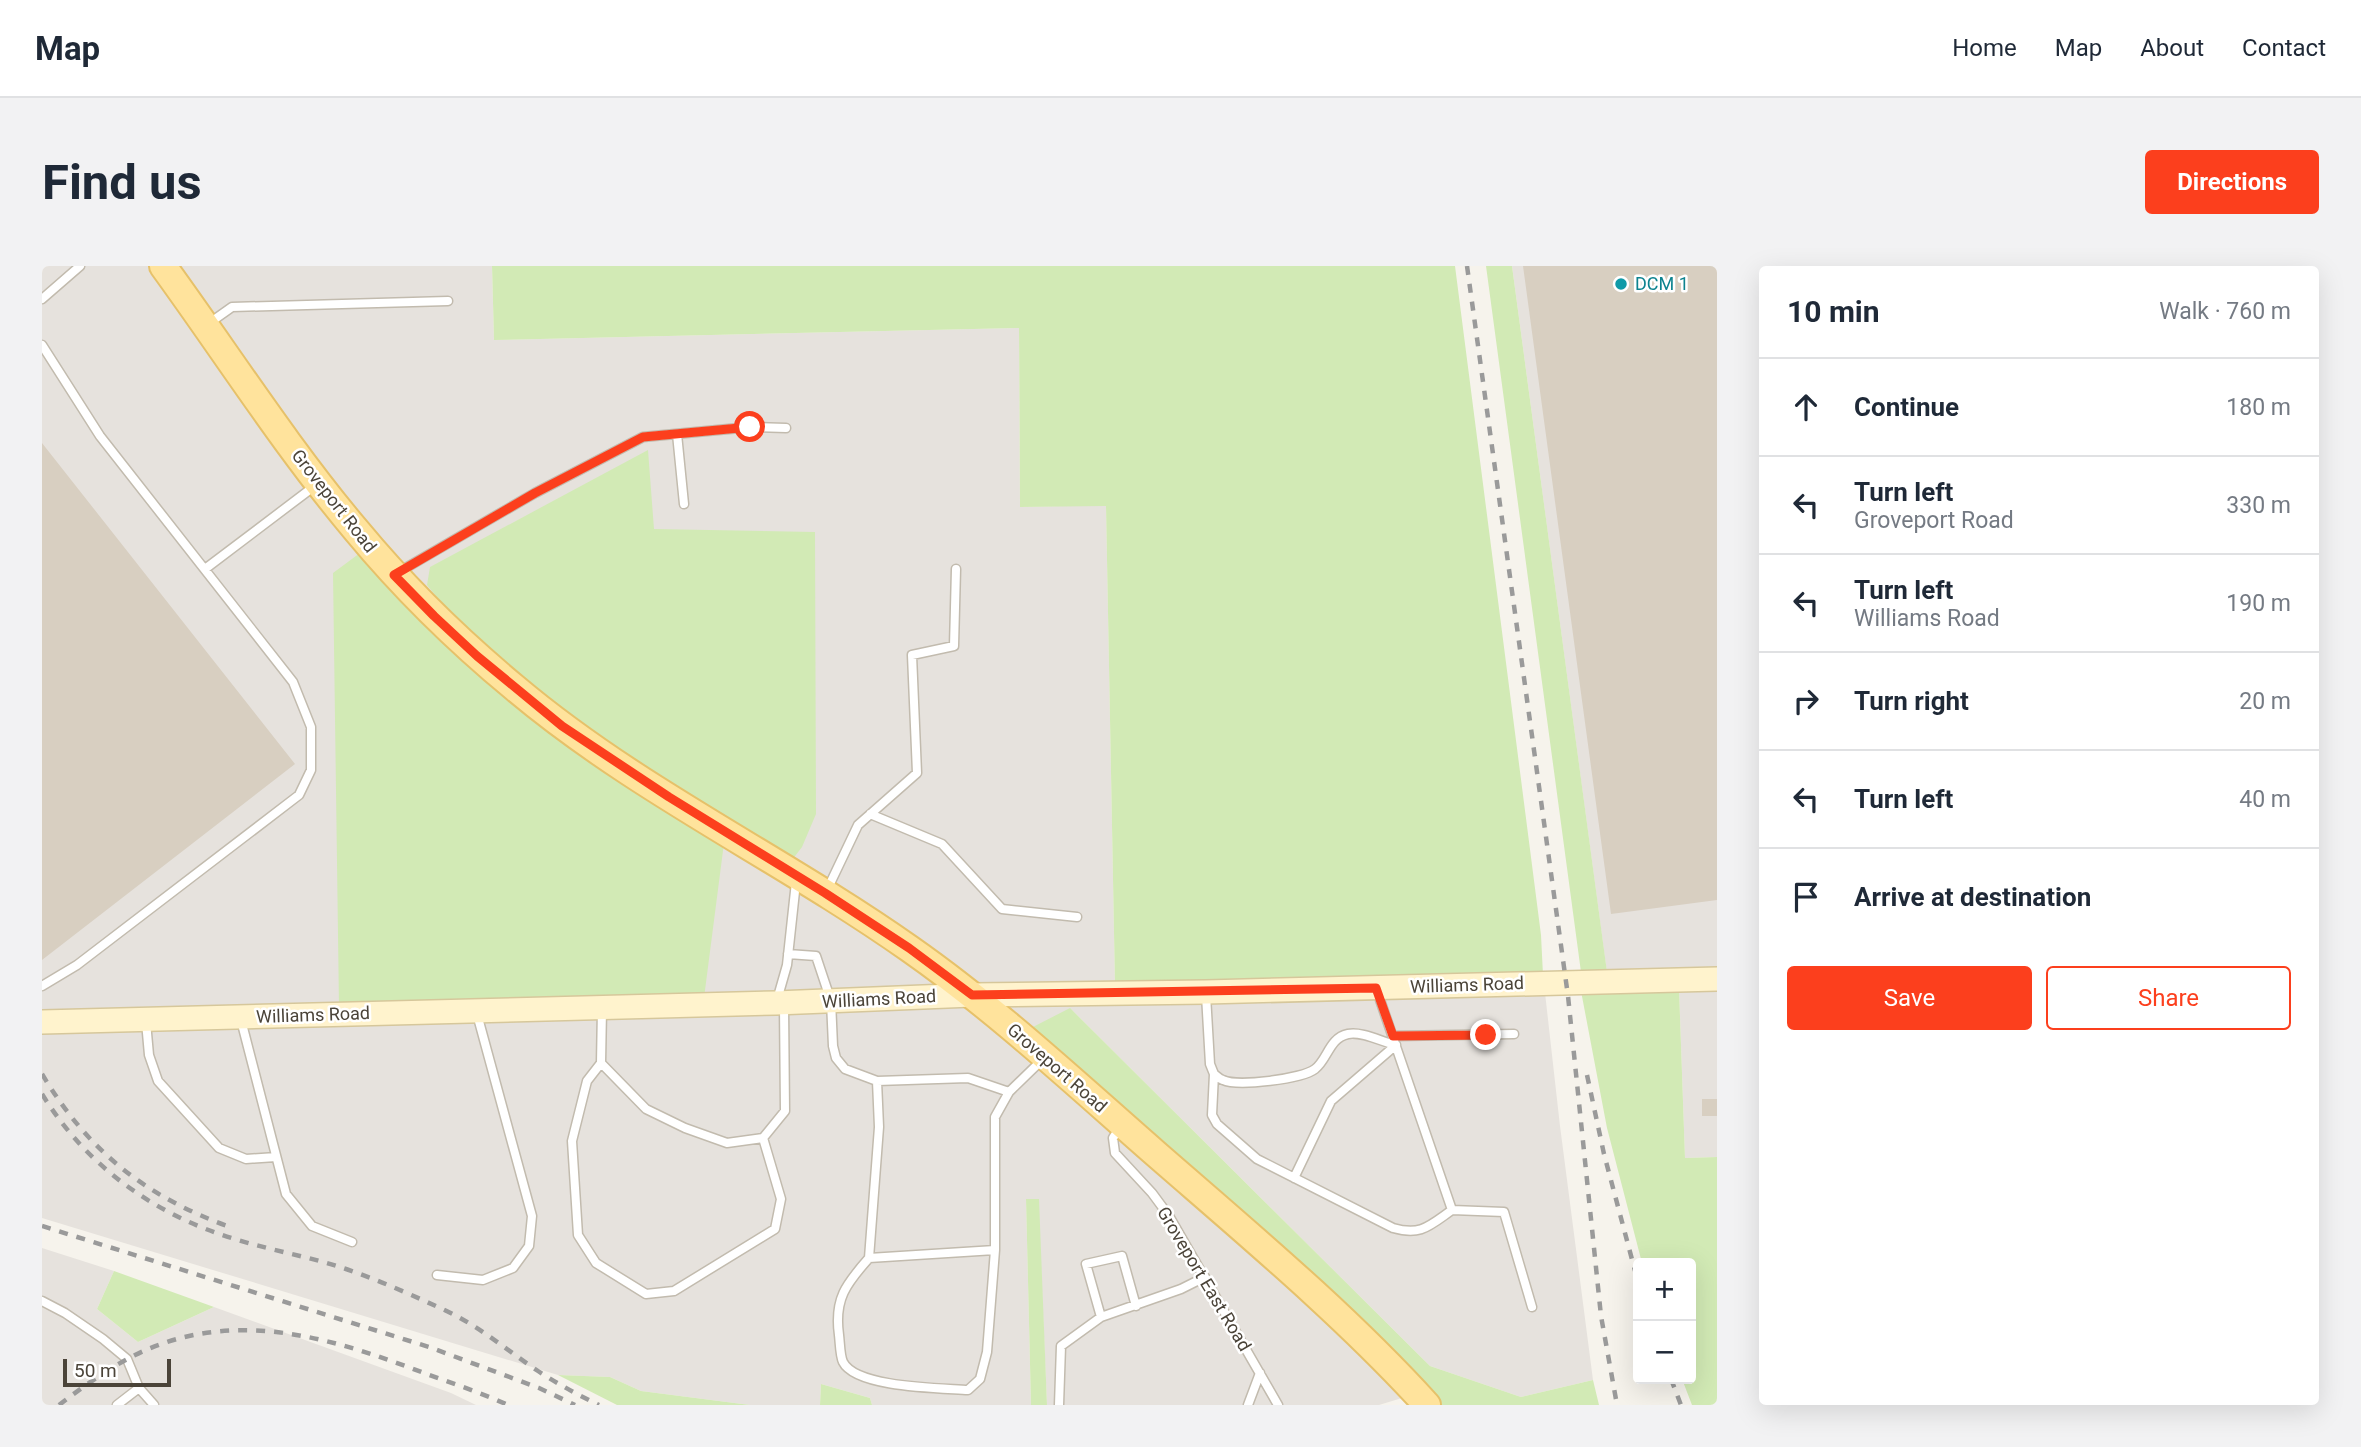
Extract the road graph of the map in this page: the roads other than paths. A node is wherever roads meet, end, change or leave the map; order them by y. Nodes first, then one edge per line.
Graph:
1 (80, 266) edge
2 (163, 266) edge
3 (42, 299) edge
4 (448, 301) dead end
5 (206, 325) junction
6 (42, 345) edge
7 (786, 428) dead end
8 (677, 434) junction
9 (318, 483) junction
10 (684, 504) dead end
11 (205, 569) junction
12 (956, 569) dead end
13 (394, 575) junction
14 (870, 814) junction
15 (797, 874) junction
16 (825, 893) junction
17 (1077, 917) dead end
18 (788, 954) junction
19 (1717, 979) edge
20 (42, 986) edge
21 (1376, 988) junction
22 (1206, 992) junction
23 (972, 995) junction
24 (831, 1001) junction
25 (780, 1003) junction
26 (602, 1007) junction
27 (476, 1011) junction
28 (240, 1017) junction
29 (146, 1020) junction
30 (42, 1022) edge
31 (1514, 1034) dead end
32 (1393, 1036) junction
33 (1396, 1045) junction
34 (1045, 1057) junction
35 (601, 1063) junction
36 (1214, 1074) junction
37 (877, 1080) junction
38 (1009, 1092) junction
39 (1122, 1124) junction
40 (763, 1138) junction
41 (276, 1157) junction
42 (1294, 1178) junction
43 (1452, 1210) junction
44 (352, 1242) dead end
45 (995, 1251) junction
46 (869, 1258) junction
47 (437, 1276) dead end
48 (1205, 1277) junction
49 (42, 1301) edge
50 (1136, 1306) junction
51 (1532, 1307) dead end
52 (1101, 1317) junction
53 (1260, 1373) junction
54 (139, 1388) junction
55 (117, 1405) edge
56 (153, 1405) edge
57 (1059, 1405) edge
58 (1248, 1405) edge
59 (1278, 1405) edge
60 (1427, 1405) edge

1 - 3 lane
2 - 5 main road, Groveport Road
4 - 5 lane
5 - 9 main road, Groveport Road
6 - 11 lane
7 - 8 lane
8 - 10 lane
8 - 13 lane
9 - 11 lane
9 - 13 main road, Groveport Road
11 - 20 lane
12 - 14 lane
13 - 15 main road, Groveport Road
14 - 16 lane
14 - 17 lane
15 - 16 main road, Groveport Road
15 - 18 lane
16 - 23 main road, Groveport Road
18 - 24 lane
18 - 25 lane
19 - 21 main road, Williams Road
21 - 22 main road, Williams Road
21 - 32 lane
22 - 23 main road, Williams Road
22 - 36 lane
23 - 24 main road, Williams Road
23 - 34 main road, Groveport Road
24 - 25 main road, Williams Road
24 - 37 lane
25 - 26 main road, Williams Road
25 - 40 lane
26 - 27 main road, Williams Road
26 - 35 lane
27 - 28 main road, Williams Road
27 - 47 lane
28 - 29 main road, Williams Road
28 - 41 lane
29 - 30 main road, Williams Road
29 - 41 lane
31 - 32 lane
32 - 33 lane
33 - 36 lane
33 - 42 lane
33 - 43 lane
34 - 38 lane
34 - 39 main road, Groveport Road
35 - 40 lane
35 - 40 lane
36 - 42 lane
37 - 38 lane
37 - 46 lane
38 - 45 lane
39 - 48 lane, Groveport East Road
39 - 60 main road, Groveport Road
41 - 44 lane
42 - 43 lane
43 - 51 lane
45 - 46 lane
45 - 46 lane
48 - 50 lane
48 - 53 lane, Groveport East Road
49 - 54 lane
50 - 52 lane
50 - 52 lane
52 - 57 lane
53 - 58 lane
53 - 59 lane, Groveport East Road
54 - 55 lane
54 - 56 lane

